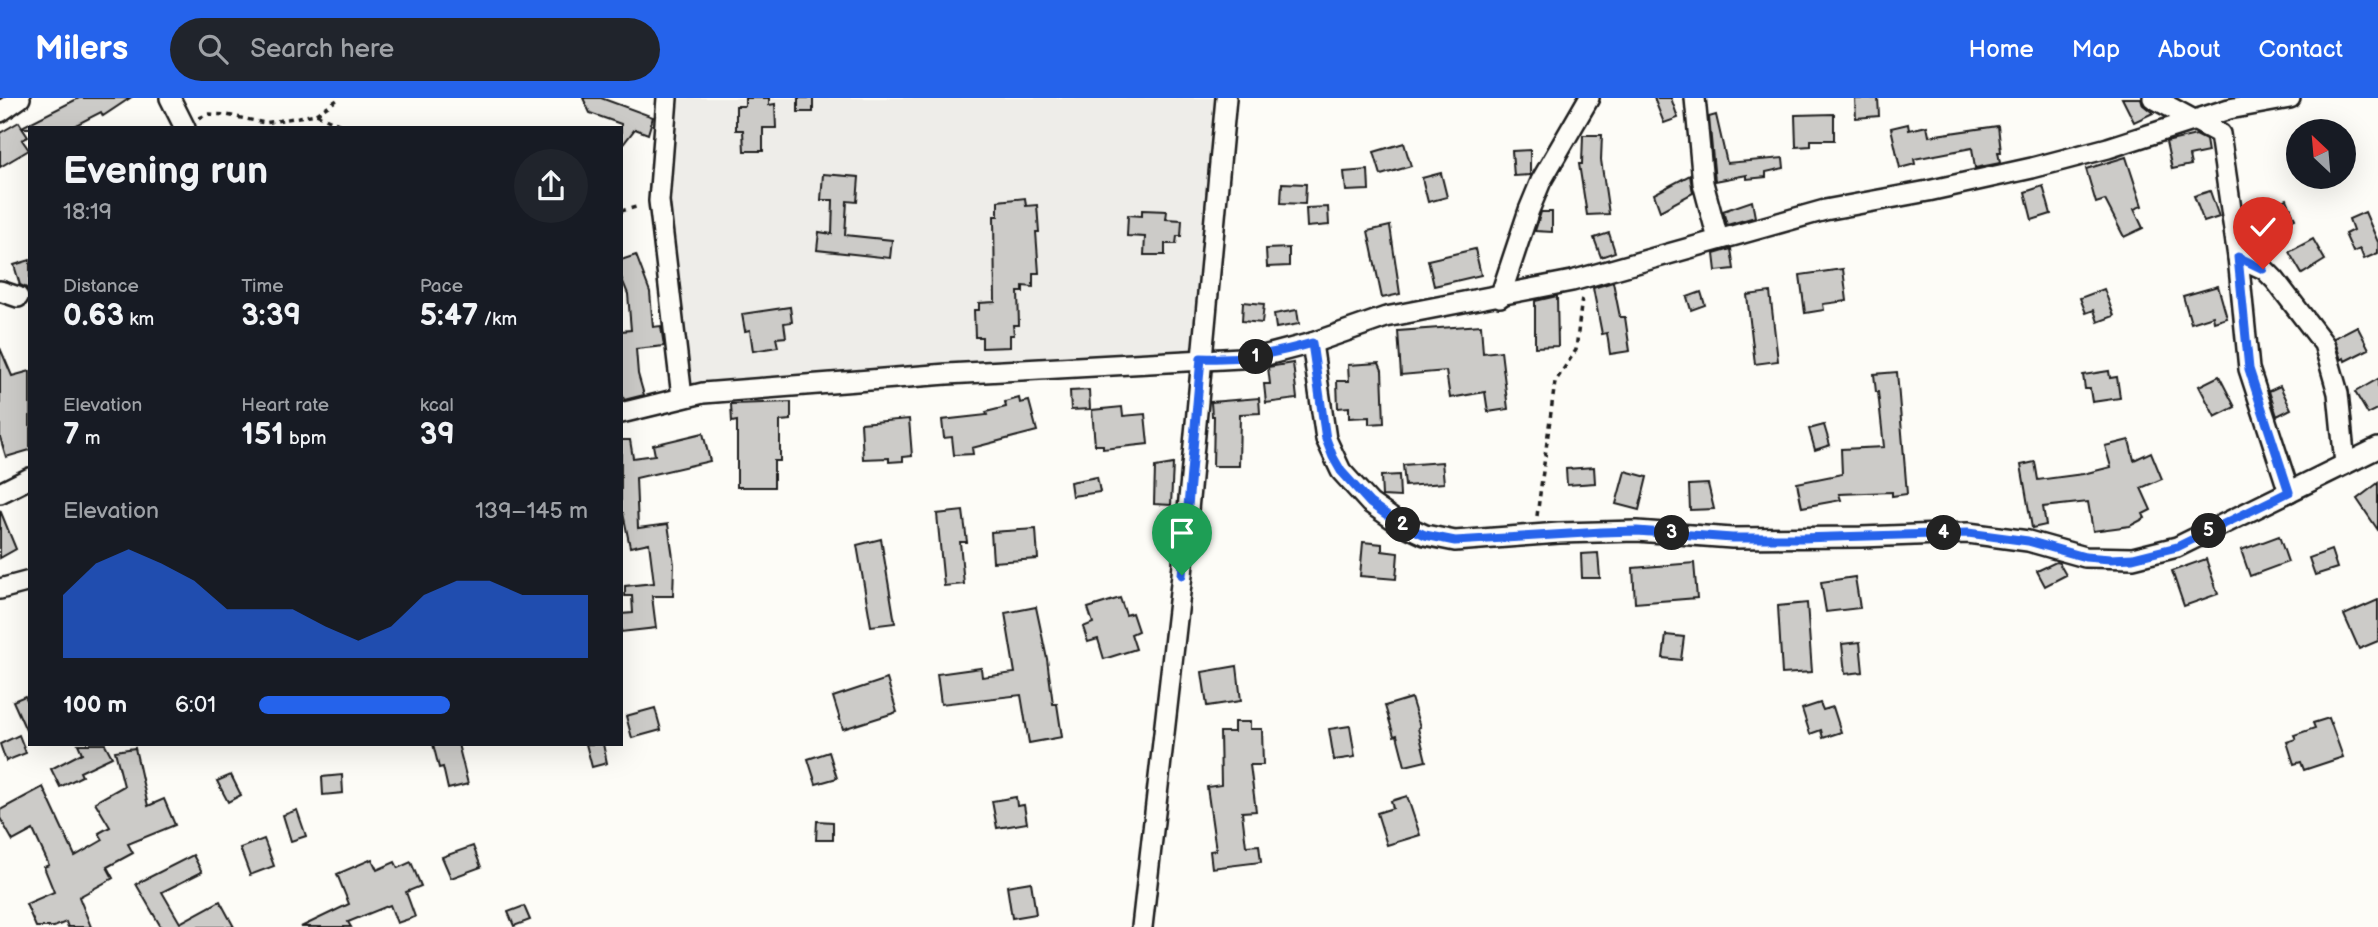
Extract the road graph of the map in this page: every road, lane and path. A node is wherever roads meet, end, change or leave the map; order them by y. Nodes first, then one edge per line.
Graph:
1 (20, 98) edge
2 (170, 98) edge
3 (340, 98) edge
4 (667, 98) edge
5 (1226, 98) edge
6 (1590, 98) edge
7 (1695, 98) edge
8 (2154, 98) edge
9 (2208, 98) edge
10 (2290, 98) edge
11 (0, 112) edge
12 (316, 114) junction
13 (2192, 120) junction
14 (184, 126) edge
15 (343, 126) edge
16 (1718, 239) junction
17 (2238, 257) junction
18 (1595, 274) junction
19 (1500, 297) junction
20 (1312, 343) junction
21 (1201, 358) junction
22 (682, 397) junction
23 (623, 412) edge
24 (2378, 448) edge
25 (2345, 464) junction
26 (28, 479) edge
27 (2289, 492) junction
28 (0, 493) edge
29 (1534, 536) junction
30 (28, 582) edge
31 (0, 589) edge
32 (1142, 927) edge

1 - 11 street
2 - 14 street
3 - 12 path
4 - 22 street
5 - 21 street
6 - 19 street
7 - 16 street
8 - 13 street
9 - 13 street
10 - 13 street
12 - 14 path
12 - 15 path
13 - 16 street
13 - 17 street
16 - 18 street
17 - 25 street
17 - 27 street
18 - 19 street
18 - 29 path
19 - 20 street
20 - 21 street
20 - 29 street
21 - 22 street
21 - 32 street
22 - 23 street
24 - 25 street
25 - 27 street
26 - 28 street
27 - 29 street
30 - 31 street

